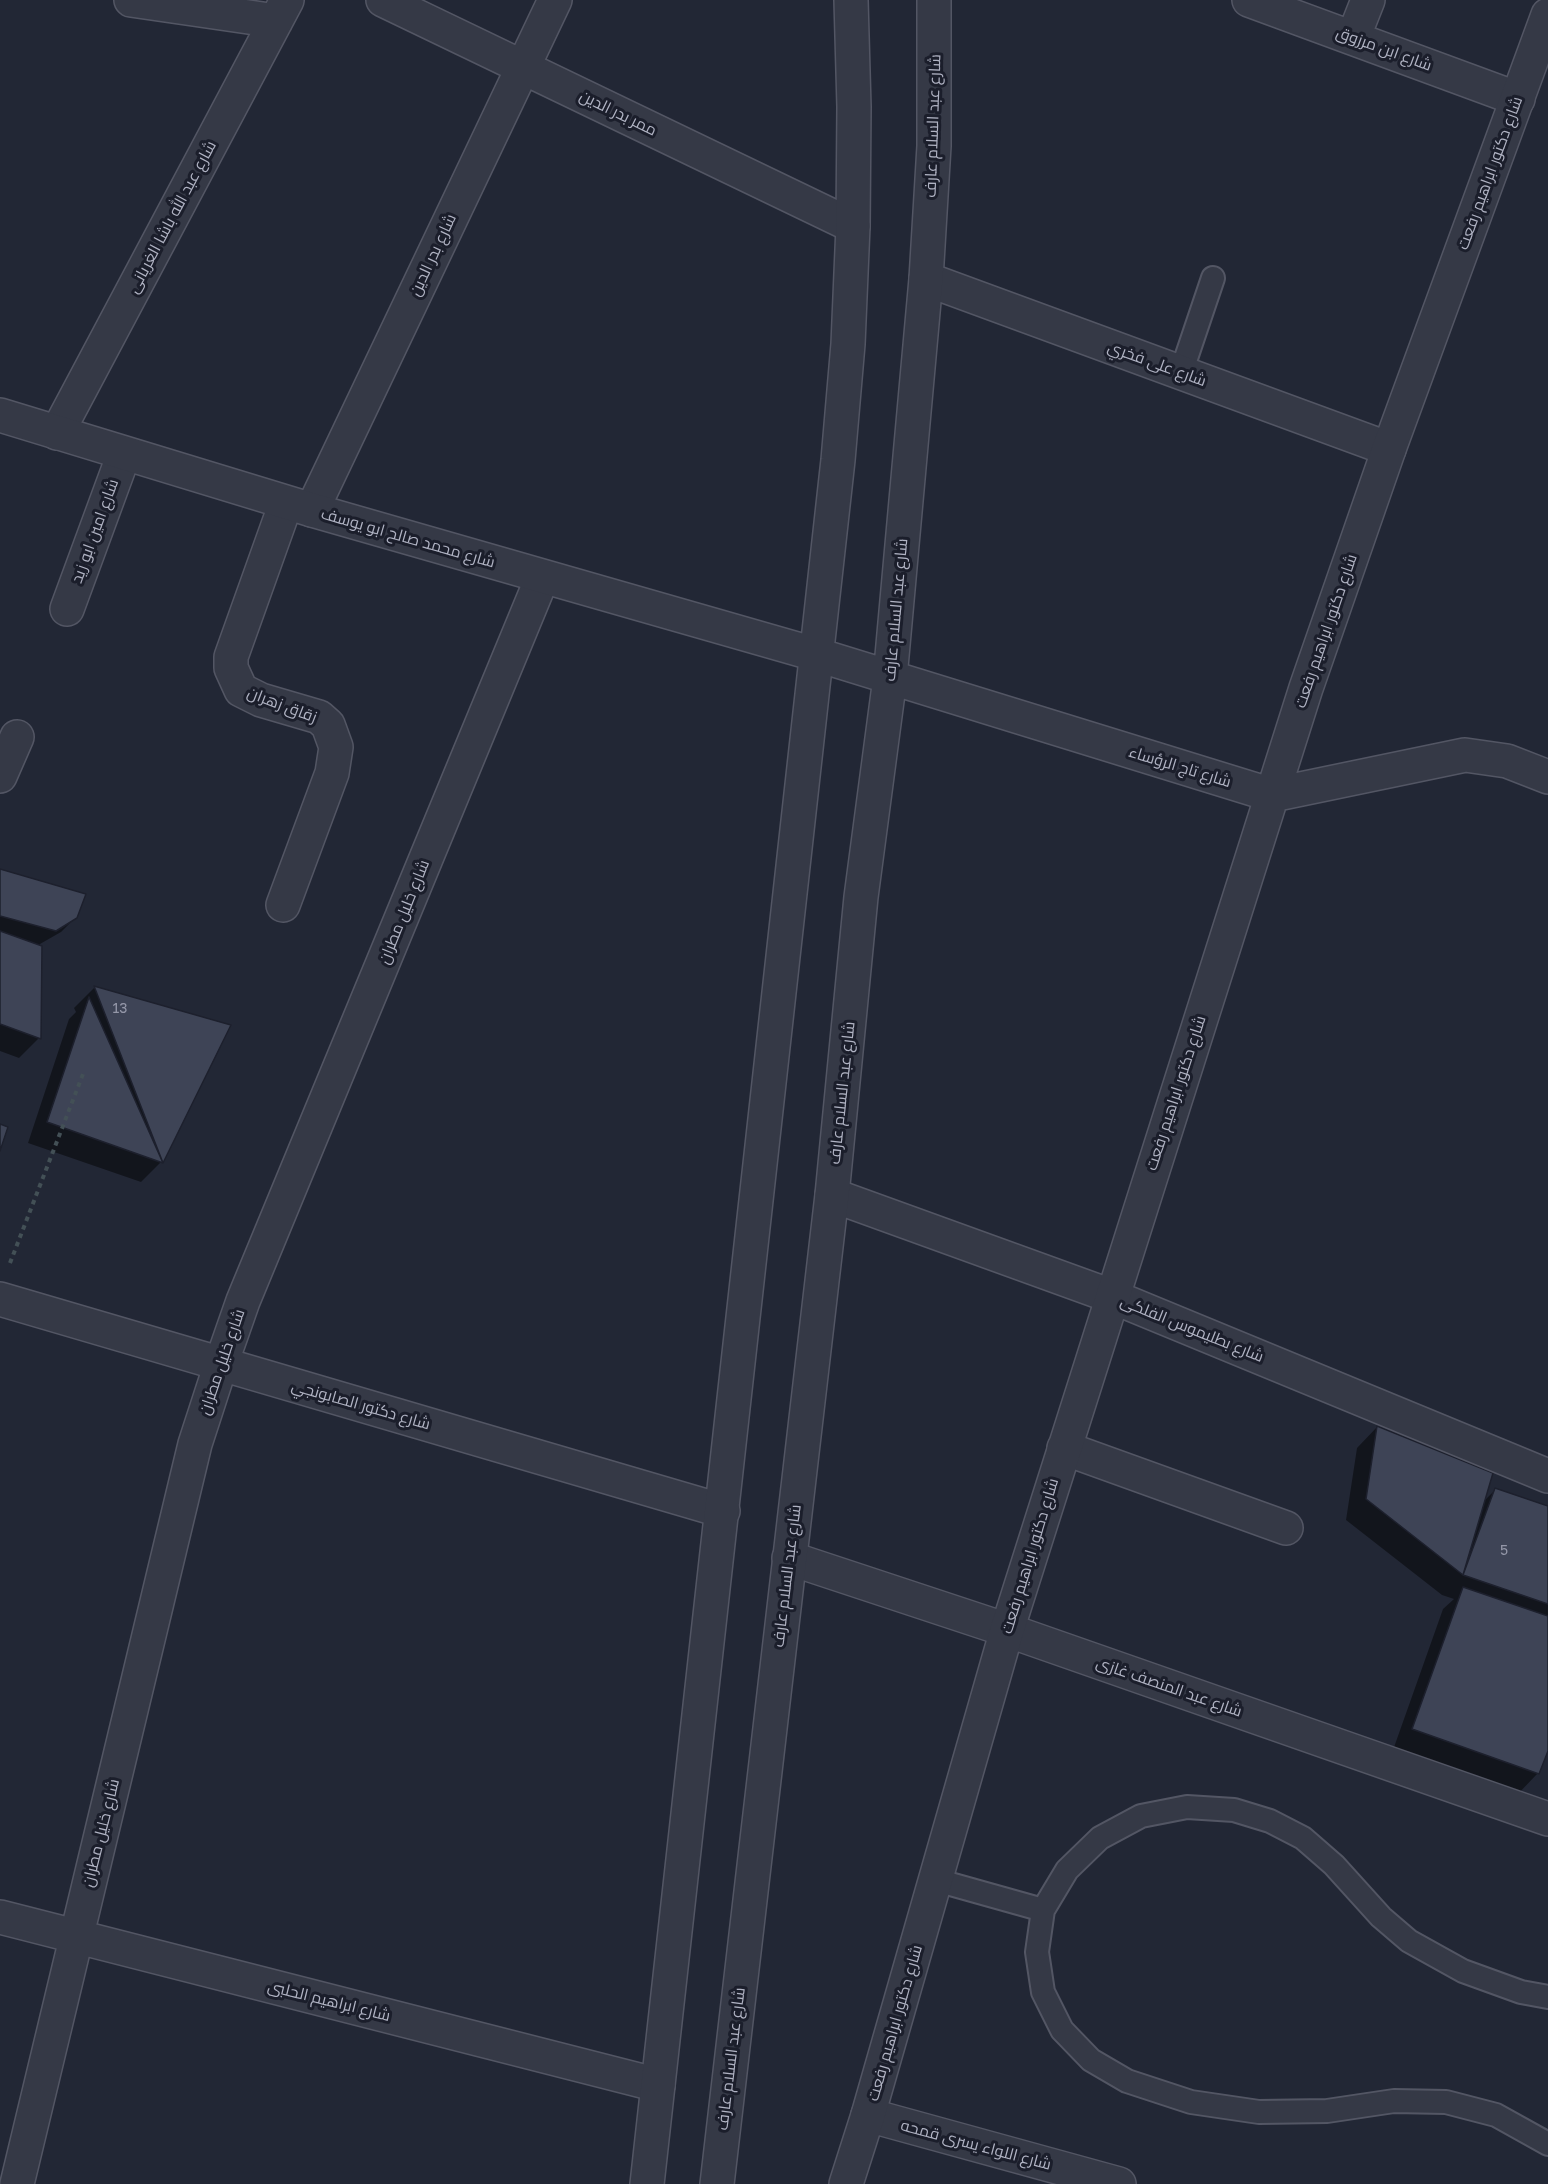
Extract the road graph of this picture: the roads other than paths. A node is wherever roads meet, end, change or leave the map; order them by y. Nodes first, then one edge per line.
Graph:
1 (131, 0) edge
2 (383, 0) edge
3 (555, 0) edge
4 (851, 0) edge
5 (934, 0) edge
6 (1250, 0) edge
7 (1368, 0) edge
8 (282, 10) edge
9 (1548, 15) edge
10 (1353, 38) junction
11 (523, 68) junction
12 (1518, 99) junction
13 (853, 226) junction
14 (1213, 278) dead end
15 (926, 279) junction
16 (1181, 373) junction
17 (0, 415) edge
18 (57, 433) junction
19 (1389, 449) junction
20 (124, 454) junction
21 (299, 507) junction
22 (542, 578) junction
23 (67, 609) dead end
24 (818, 654) junction
25 (890, 678) junction
26 (17, 737) dead end
27 (0, 776) edge
28 (1548, 777) edge
29 (1272, 795) junction
30 (283, 905) dead end
31 (832, 1195) junction
32 (1111, 1296) junction
33 (0, 1299) edge
34 (221, 1364) junction
35 (1064, 1448) junction
36 (1548, 1476) edge
37 (723, 1511) junction
38 (1286, 1528) dead end
39 (789, 1558) junction
40 (1007, 1630) junction
41 (1548, 1819) edge
42 (936, 1880) junction
43 (1042, 1910) junction
44 (0, 1917) edge
45 (76, 1937) junction
46 (1548, 1997) edge
47 (658, 2085) junction
48 (868, 2115) junction
49 (1548, 2144) edge
50 (724, 2180) edge
51 (16, 2184) edge
52 (647, 2184) edge
53 (846, 2184) edge
54 (1119, 2184) edge

1 - 8 street
2 - 11 street, ممر بدر الدين
3 - 11 street, شارع بدر الدين
4 - 13 street
5 - 15 street, شارع عبد السلام عارف
6 - 10 street, شارع ابن مرزوق
7 - 10 street
8 - 18 street, شارع عبد الله باشا الغريانى
9 - 12 street, شارع دكتور ابراهيم رفعت
10 - 12 street, شارع ابن مرزوق
11 - 13 street, ممر بدر الدين
11 - 21 street, شارع بدر الدين
12 - 19 street, شارع دكتور ابراهيم رفعت
13 - 24 street
14 - 16 lane
15 - 16 street, شارع على فخري
15 - 25 street, شارع عبد السلام عارف
16 - 19 street, شارع على فخري
17 - 18 street, شارع محمد صالح ابو يوسف
18 - 20 street, شارع محمد صالح ابو يوسف
19 - 29 street, شارع دكتور ابراهيم رفعت
20 - 21 street, شارع محمد صالح ابو يوسف
20 - 23 street, شارع امين ابو زيد
21 - 22 street, شارع محمد صالح ابو يوسف
21 - 30 street, زقاق زهران
22 - 24 street, شارع محمد صالح ابو يوسف
22 - 34 street, شارع خليل مطران
24 - 25 street, شارع تاج الرؤساء
24 - 37 street
25 - 29 street, شارع تاج الرؤساء
25 - 31 street, شارع عبد السلام عارف
26 - 27 street
28 - 29 street, شارع تاج الرؤساء
29 - 32 street, شارع دكتور ابراهيم رفعت
31 - 32 street, شارع بطليموس الفلكى
31 - 39 street, شارع عبد السلام عارف
32 - 35 street, شارع دكتور ابراهيم رفعت
32 - 36 street, شارع بطليموس الفلكى
33 - 34 street, شارع دكتور الصابونجي
34 - 37 street, شارع دكتور الصابونجي
34 - 45 street, شارع خليل مطران
35 - 38 street
35 - 40 street, شارع دكتور ابراهيم رفعت
37 - 47 street
39 - 40 street, شارع عبد المنصف غازى
39 - 50 street, شارع عبد السلام عارف
40 - 41 street, شارع عبد المنصف غازى
40 - 42 street, شارع دكتور ابراهيم رفعت
42 - 43 lane
42 - 48 street, شارع دكتور ابراهيم رفعت
43 - 46 lane
43 - 49 lane
44 - 45 street, شارع ابراهيم الحلبى
45 - 47 street, شارع ابراهيم الحلبى
45 - 51 street, شارع خليل مطران
47 - 52 street
48 - 53 street, شارع دكتور ابراهيم رفعت
48 - 54 street, شارع اللواء يسرى قمحه

